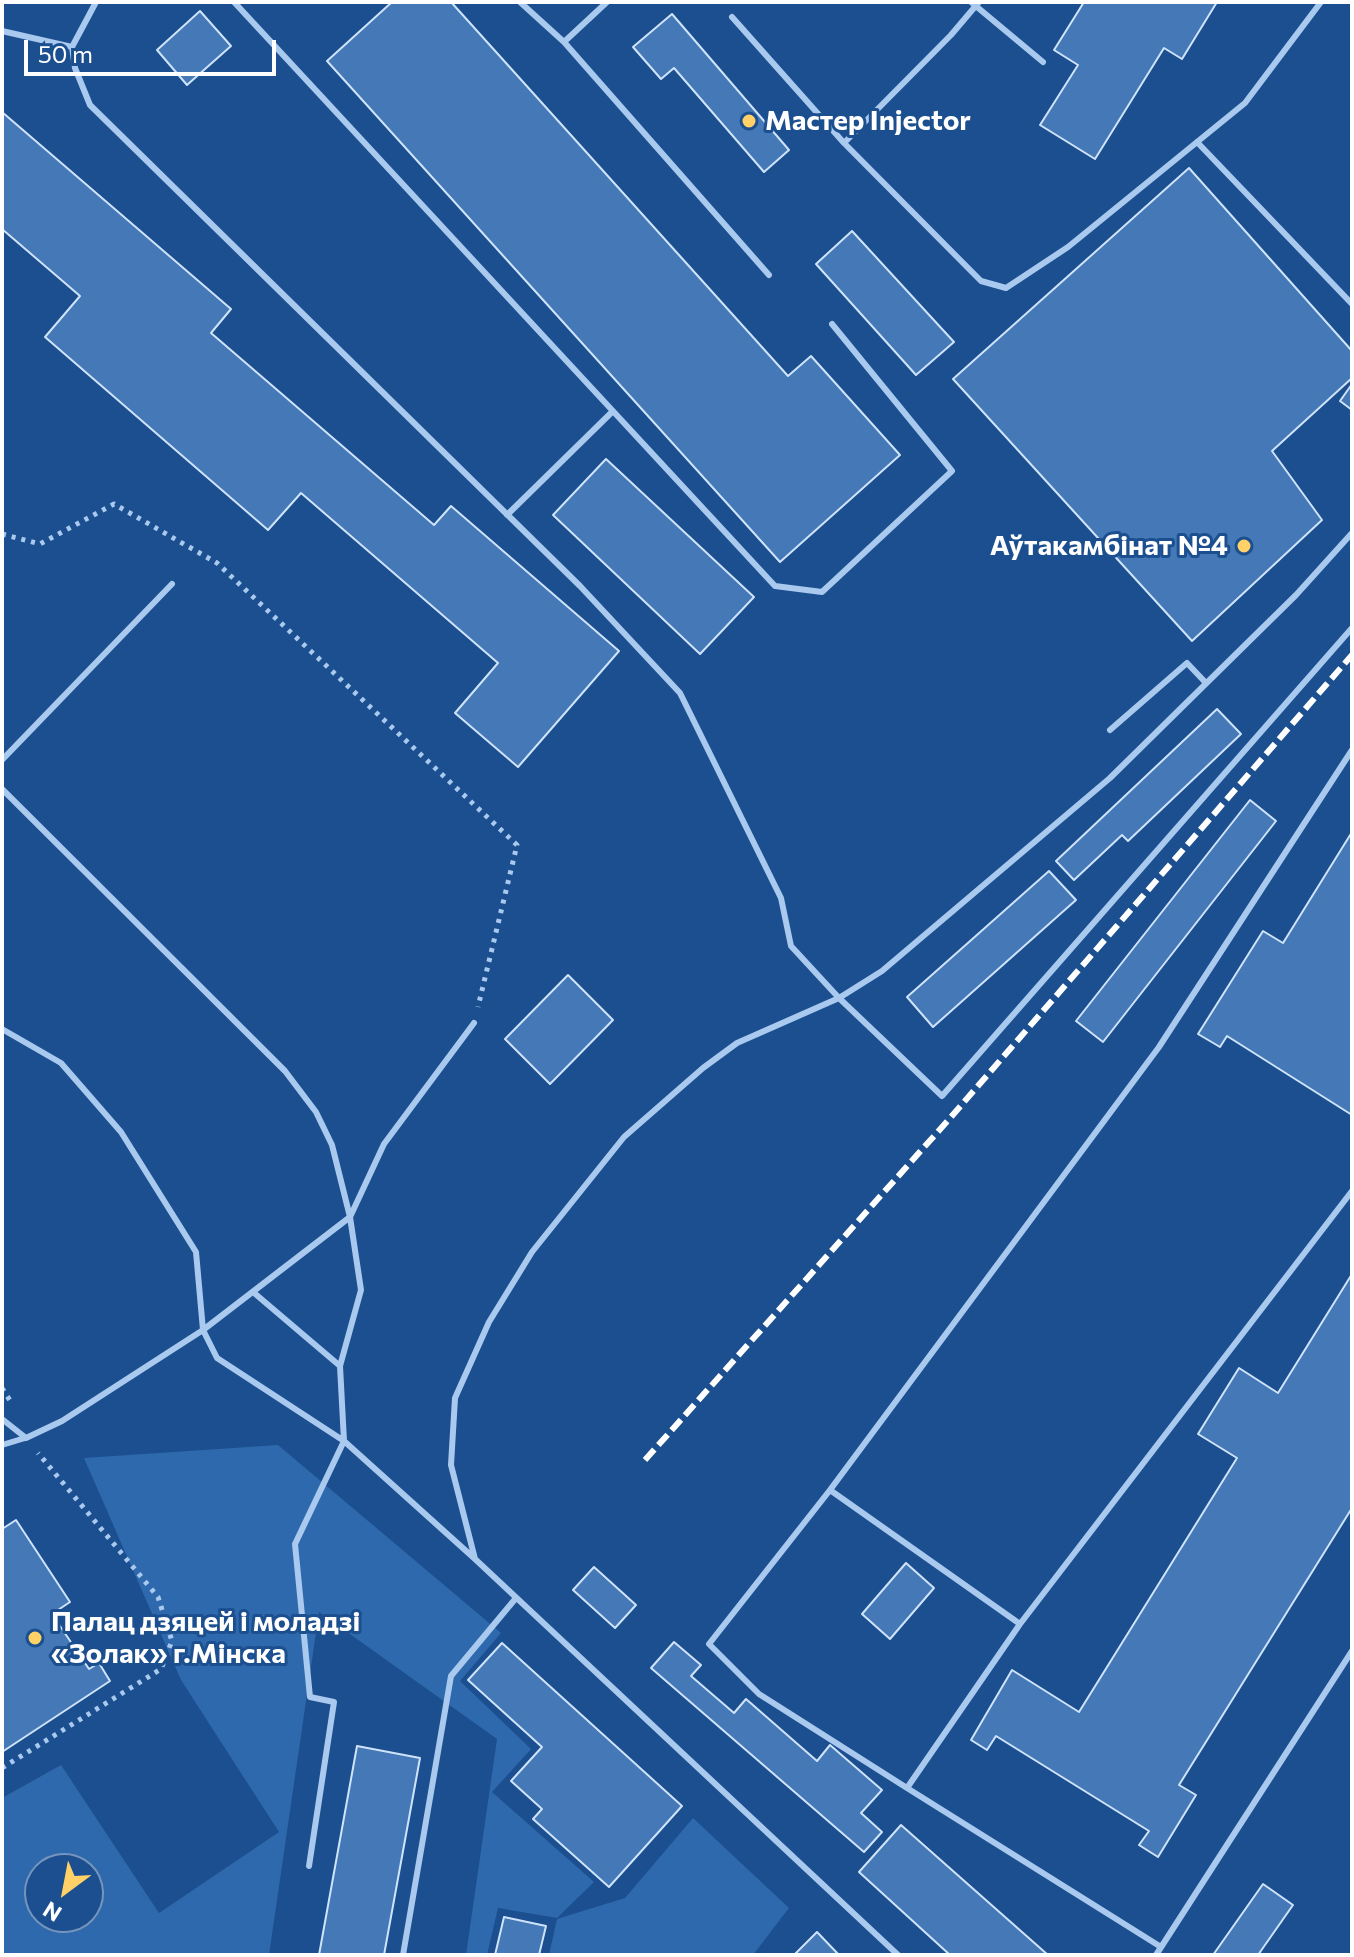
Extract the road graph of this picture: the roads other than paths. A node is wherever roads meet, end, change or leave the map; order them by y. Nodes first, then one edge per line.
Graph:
1 (96, 2) edge
2 (234, 2) edge
3 (520, 2) edge
4 (607, 2) edge
5 (1321, 2) edge
6 (975, 3) edge
7 (732, 17) dead end
8 (2, 31) edge
9 (564, 42) junction
10 (72, 47) junction
11 (1043, 62) dead end
12 (1197, 142) junction
13 (844, 143) junction
14 (769, 275) dead end
15 (1352, 304) edge
16 (832, 324) dead end
17 (613, 411) junction
18 (507, 515) junction
19 (1352, 533) edge
20 (172, 584) dead end
21 (1352, 628) edge
22 (1206, 683) junction
23 (1110, 730) dead end
24 (1352, 750) edge
25 (2, 760) edge
26 (2, 789) edge
27 (839, 998) junction
28 (474, 1023) road end
29 (2, 1029) edge
30 (1352, 1191) edge
31 (350, 1217) junction
32 (253, 1292) junction
33 (203, 1330) junction
34 (340, 1366) junction
35 (2, 1419) edge
36 (26, 1438) junction
37 (344, 1441) junction
38 (2, 1445) edge
39 (830, 1490) junction
40 (475, 1559) junction
41 (516, 1598) junction
42 (1020, 1624) junction
43 (1352, 1651) edge
44 (907, 1788) junction
45 (309, 1866) dead end
46 (1161, 1947) junction
47 (403, 1955) edge
48 (898, 1955) edge
49 (1156, 1955) edge

1 - 10 lane
2 - 17 lane
3 - 9 lane
4 - 9 lane
5 - 12 lane
6 - 11 lane
6 - 13 lane
7 - 13 lane
8 - 10 lane
9 - 14 lane
10 - 18 lane
12 - 13 lane
12 - 15 lane
16 - 17 lane
17 - 18 lane
18 - 27 lane
19 - 22 lane
20 - 25 lane
21 - 27 lane
22 - 23 lane
22 - 27 lane
24 - 39 lane
26 - 31 lane
27 - 40 lane
28 - 31 lane
29 - 33 lane
30 - 42 lane
31 - 32 lane
31 - 34 lane
32 - 33 lane
32 - 34 lane
33 - 36 lane
33 - 37 lane
34 - 37 lane
35 - 36 lane
36 - 38 lane
37 - 40 lane
37 - 45 lane
39 - 42 lane
39 - 44 lane
40 - 41 lane
41 - 47 lane
41 - 48 lane
42 - 44 lane
43 - 46 lane
44 - 46 lane
46 - 49 lane

